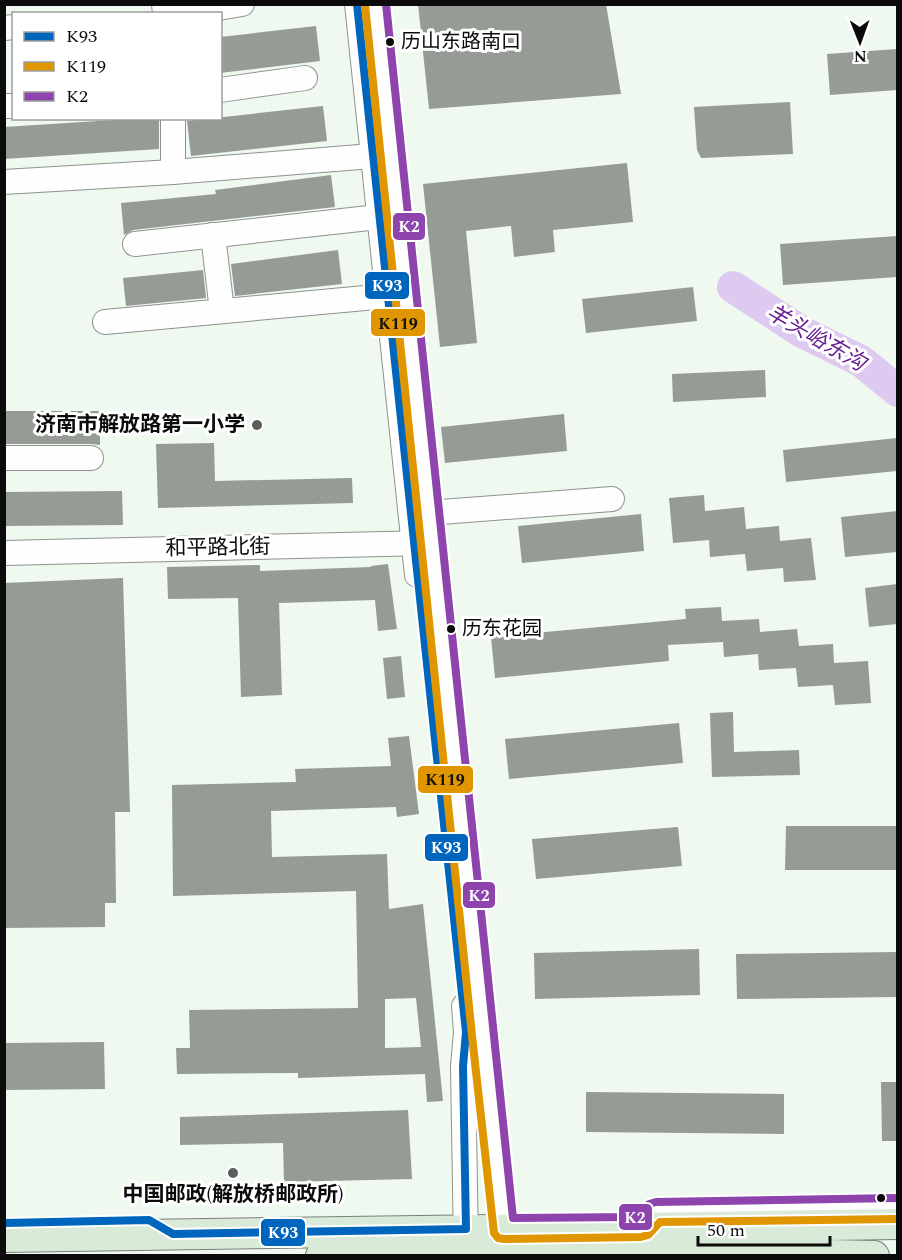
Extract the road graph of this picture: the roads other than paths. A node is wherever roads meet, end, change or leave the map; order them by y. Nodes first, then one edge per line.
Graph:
1 (242, 4) edge
2 (357, 4) edge
3 (375, 4) edge
4 (194, 12) edge
5 (305, 78) dead end
6 (222, 90) edge
7 (172, 120) edge
8 (372, 156) junction
9 (173, 172) junction
10 (4, 182) edge
11 (378, 217) junction
12 (213, 235) junction
13 (135, 244) dead end
14 (387, 296) junction
15 (222, 311) junction
16 (105, 322) dead end
17 (4, 458) edge
18 (91, 458) dead end
19 (612, 499) dead end
20 (428, 513) junction
21 (423, 543) junction
22 (4, 553) edge
23 (897, 1208) edge
24 (4, 1223) edge
25 (897, 1224) edge
26 (161, 1227) junction
27 (649, 1236) edge
28 (4, 1237) edge
29 (466, 1246) edge
30 (505, 1246) edge
31 (321, 1256) edge
32 (874, 1256) edge

1 - 4 street
2 - 8 street
3 - 20 street
5 - 6 street
7 - 9 street
8 - 9 street
8 - 11 street
9 - 10 street
11 - 12 street
11 - 14 street
12 - 13 street
12 - 15 street
14 - 15 street
14 - 21 street
15 - 16 street
17 - 18 street
19 - 20 street
20 - 21 street
21 - 22 street, 和平路北街
21 - 29 street
21 - 30 street
23 - 27 street
24 - 26 street
25 - 27 main road
26 - 28 main road
26 - 29 main road
27 - 30 main road
27 - 32 main road
29 - 30 main road
29 - 31 main road

